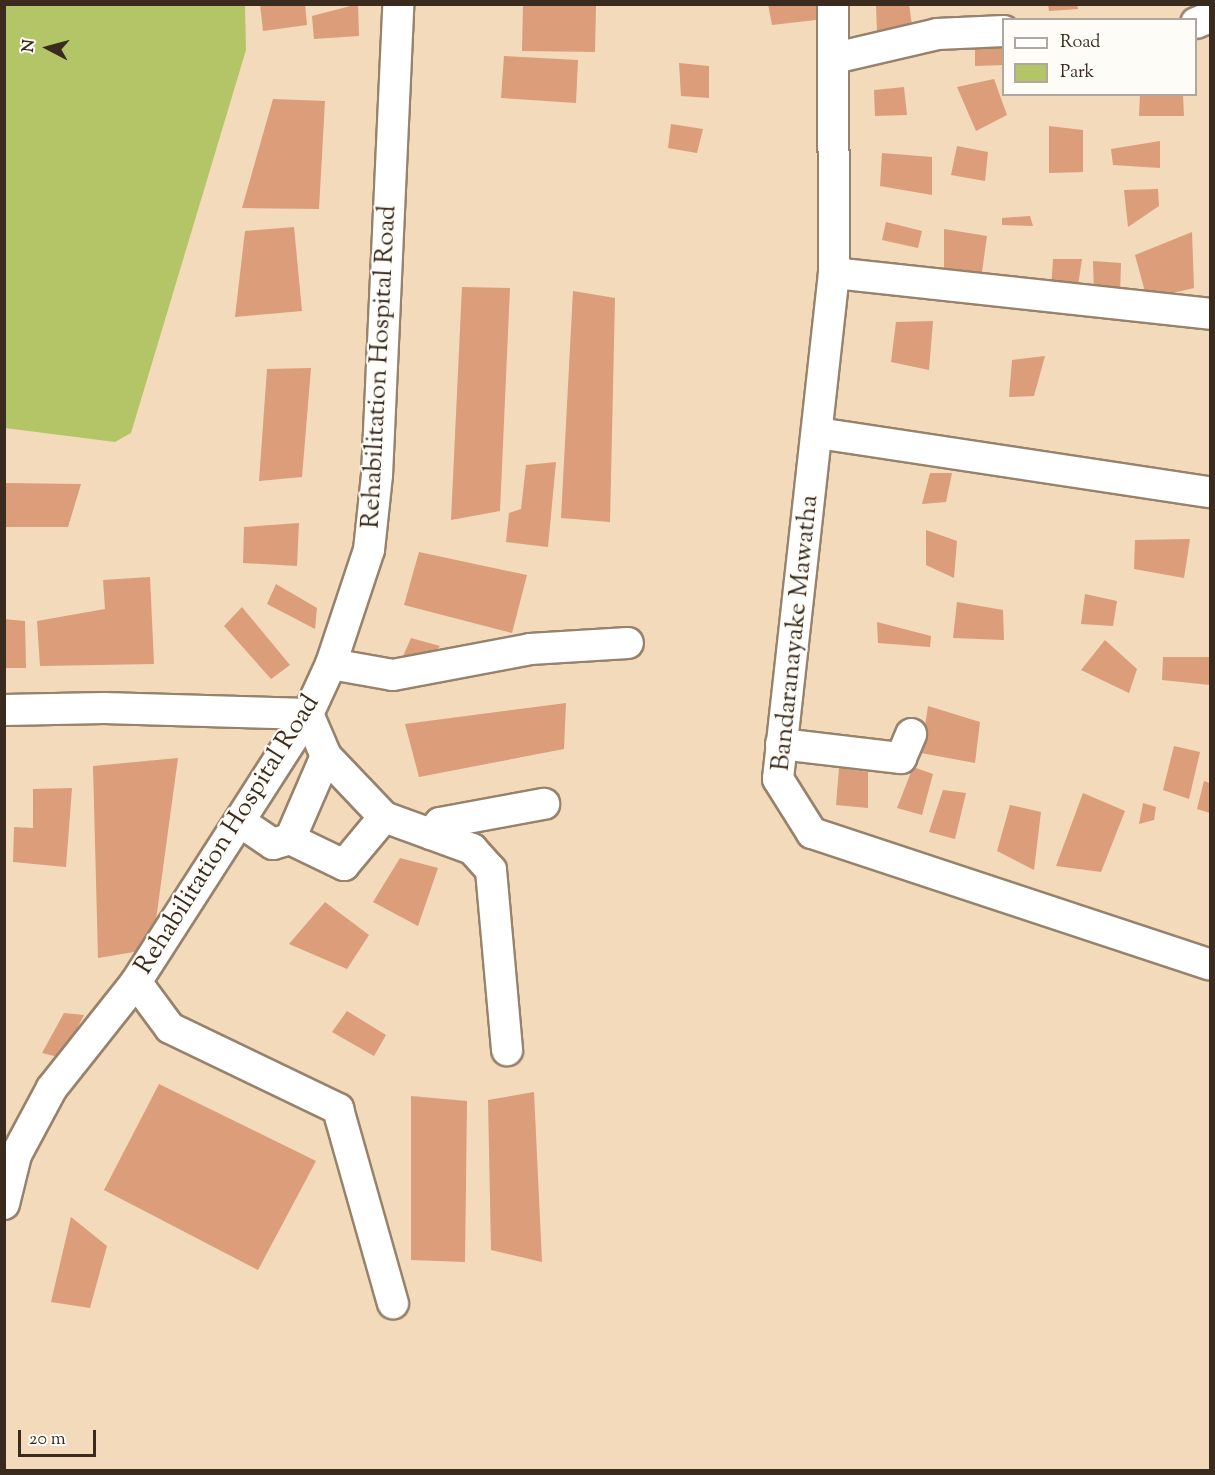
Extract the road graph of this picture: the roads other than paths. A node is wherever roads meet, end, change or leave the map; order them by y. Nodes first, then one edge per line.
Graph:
1 (398, 4) edge
2 (833, 4) edge
3 (1002, 32) edge
4 (835, 58) junction
5 (834, 273) junction
6 (1210, 314) edge
7 (818, 433) junction
8 (1210, 492) edge
9 (628, 643) dead end
10 (331, 664) junction
11 (4, 710) edge
12 (308, 714) junction
13 (911, 734) dead end
14 (781, 744) junction
15 (326, 756) junction
16 (544, 804) dead end
17 (384, 817) junction
18 (240, 822) junction
19 (431, 834) junction
20 (290, 839) junction
21 (1210, 965) edge
22 (136, 982) junction
23 (507, 1050) dead end
24 (4, 1204) edge
25 (393, 1303) dead end

1 - 10 street, Rehabilitation Hospital Road
2 - 4 street, Bandaranayake Mawatha
3 - 4 street
4 - 5 street, Bandaranayake Mawatha
5 - 6 street
5 - 7 street, Bandaranayake Mawatha
7 - 8 street
7 - 14 street, Bandaranayake Mawatha
9 - 10 street
10 - 12 street, Rehabilitation Hospital Road
11 - 12 street
12 - 15 street
12 - 18 street, Rehabilitation Hospital Road
13 - 14 street
14 - 21 street, Bandaranayake Mawatha
15 - 17 street
15 - 20 street
16 - 19 street
17 - 19 street
17 - 20 street
18 - 20 street
18 - 22 street, Rehabilitation Hospital Road
19 - 23 street
22 - 24 street, Rehabilitation Hospital Road
22 - 25 street

